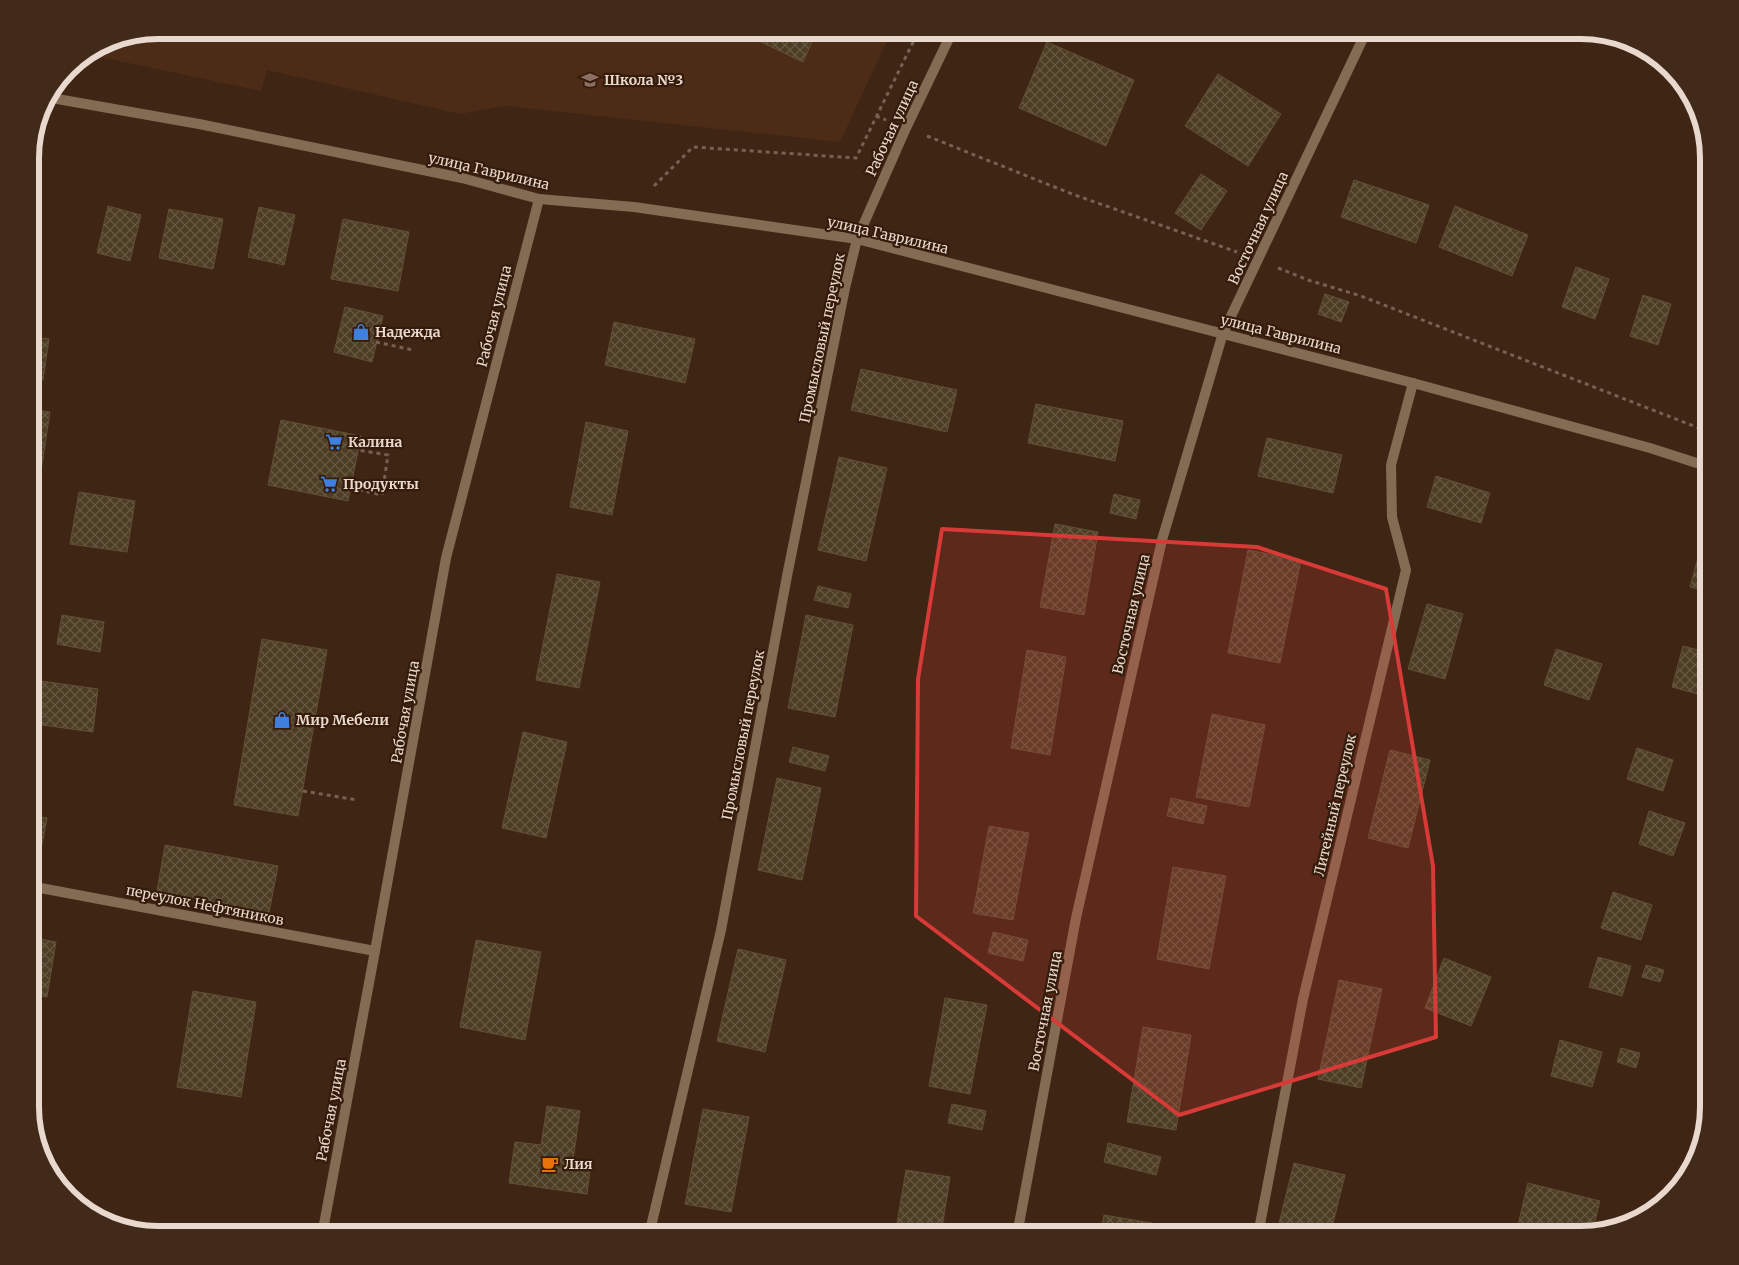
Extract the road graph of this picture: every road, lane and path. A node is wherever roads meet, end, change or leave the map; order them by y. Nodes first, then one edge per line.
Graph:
1 (914, 39) edge
2 (950, 39) edge
3 (1363, 39) edge
4 (54, 99) edge
5 (876, 116) junction
6 (906, 128) junction
7 (539, 198) junction
8 (634, 206) junction
9 (857, 239) junction
10 (1258, 260) junction
11 (1223, 334) junction
12 (376, 342) dead end
13 (413, 350) dead end
14 (1413, 383) junction
15 (1700, 428) edge
16 (358, 450) dead end
17 (1700, 464) edge
18 (351, 488) dead end
19 (303, 791) dead end
20 (358, 800) dead end
21 (39, 888) edge
22 (375, 952) junction
23 (324, 1226) edge
24 (652, 1226) edge
25 (1019, 1226) edge
26 (1260, 1226) edge

1 - 5 path
2 - 6 street, Рабочая улица
3 - 10 street, Восточная улица
4 - 7 street, улица Гаврилина
5 - 6 path
5 - 8 path
6 - 9 street, Рабочая улица
6 - 10 path
7 - 8 street, улица Гаврилина
7 - 22 street, Рабочая улица
8 - 9 street, улица Гаврилина
9 - 11 street, улица Гаврилина
9 - 24 street, Промысловый переулок
10 - 11 street, Восточная улица
10 - 15 path
11 - 14 street, улица Гаврилина
11 - 25 street, Восточная улица
12 - 13 path
14 - 17 street, улица Гаврилина
14 - 26 street, Литейный переулок
16 - 18 path
19 - 20 path
21 - 22 street, переулок Нефтяников
22 - 23 street, Рабочая улица

